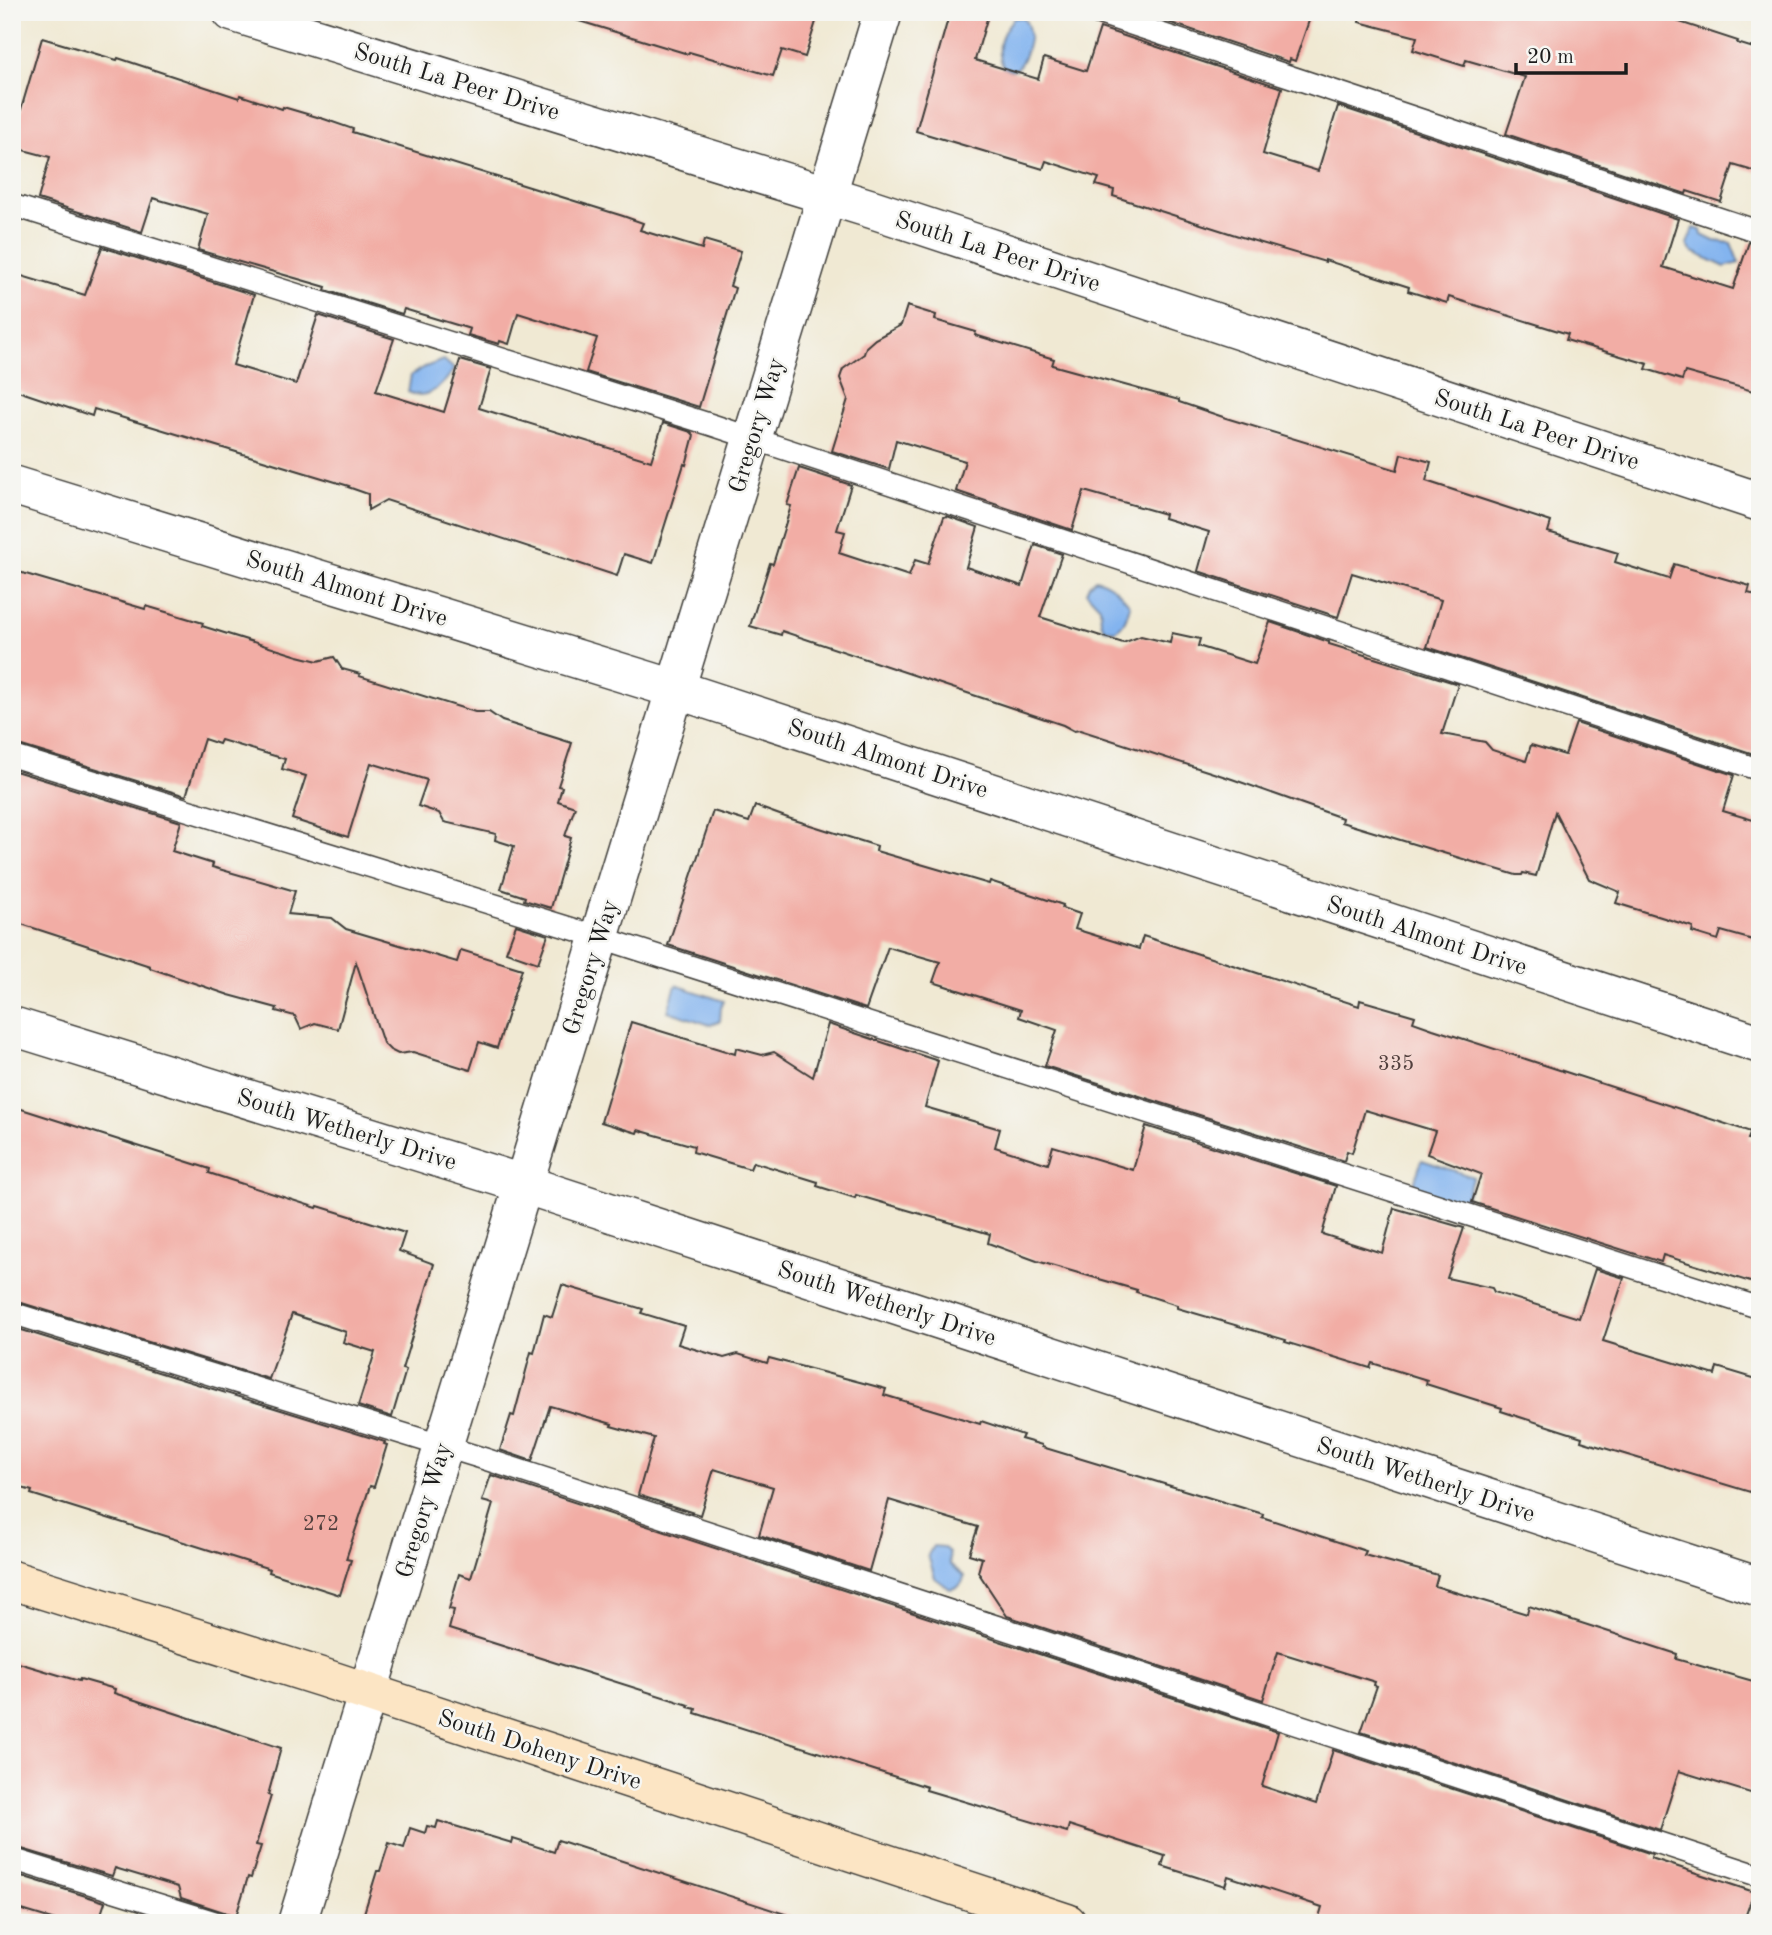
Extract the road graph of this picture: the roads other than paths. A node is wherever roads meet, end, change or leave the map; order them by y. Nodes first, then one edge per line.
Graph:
1 (232, 12) edge
2 (883, 12) edge
3 (1095, 12) edge
4 (827, 195) junction
5 (12, 205) edge
6 (1760, 232) edge
7 (752, 439) junction
8 (12, 485) edge
9 (1760, 502) edge
10 (675, 689) junction
11 (12, 756) edge
12 (1760, 770) edge
13 (599, 937) junction
14 (12, 1026) edge
15 (1760, 1044) edge
16 (523, 1184) junction
17 (1760, 1308) edge
18 (12, 1313) edge
19 (443, 1447) junction
20 (12, 1580) edge
21 (1760, 1587) edge
22 (367, 1692) junction
23 (12, 1859) edge
24 (1760, 1876) edge
25 (218, 1923) edge
26 (297, 1923) edge
27 (1067, 1923) edge

1 - 4 street, South La Peer Drive
2 - 4 street, Gregory Way
3 - 6 lane
4 - 7 street, Gregory Way
4 - 9 street, South La Peer Drive
5 - 7 lane
7 - 10 street, Gregory Way
7 - 12 lane
8 - 10 street, South Almont Drive
10 - 13 street, Gregory Way
10 - 15 street, South Almont Drive
11 - 13 lane
13 - 16 street, Gregory Way
13 - 17 lane
14 - 16 street, South Wetherly Drive
16 - 19 street, Gregory Way
16 - 21 street, South Wetherly Drive
18 - 19 lane
19 - 22 street, Gregory Way
19 - 24 lane
20 - 22 street, South Doheny Drive
22 - 26 street, Gregory Way
22 - 27 street, South Doheny Drive
23 - 25 lane

